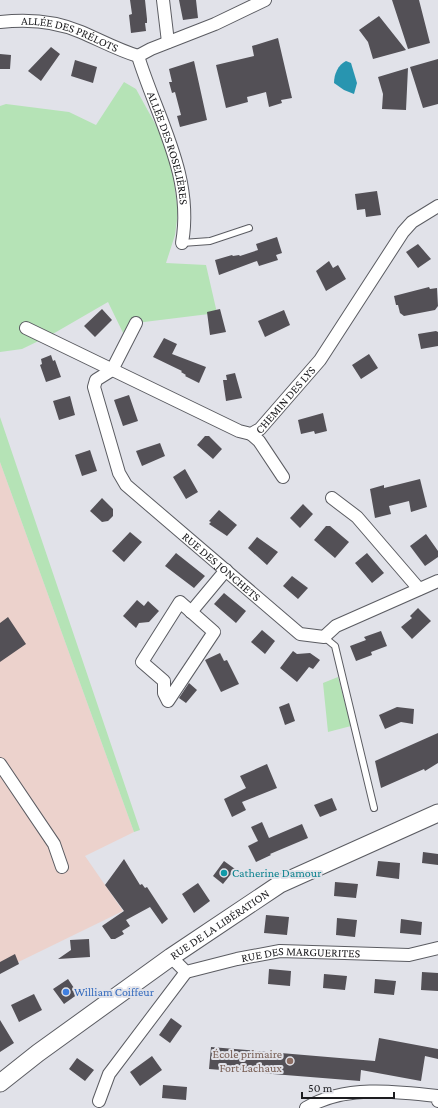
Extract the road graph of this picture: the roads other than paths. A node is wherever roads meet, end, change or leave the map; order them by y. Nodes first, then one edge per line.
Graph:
1 (163, 0) edge
2 (265, 0) edge
3 (0, 22) edge
4 (168, 42) junction
5 (138, 56) junction
6 (438, 206) edge
7 (249, 228) dead end
8 (182, 243) joint
9 (136, 322) dead end
10 (26, 328) dead end
11 (112, 370) junction
12 (251, 434) junction
13 (283, 477) dead end
14 (332, 498) dead end
15 (226, 570) junction
16 (438, 581) edge
17 (420, 589) junction
18 (191, 612) junction
19 (324, 637) junction
20 (0, 764) edge
21 (374, 808) dead end
22 (438, 812) edge
23 (62, 867) dead end
24 (438, 948) edge
25 (171, 957) junction
26 (186, 972) junction
27 (0, 1082) edge
28 (438, 1097) edge
29 (99, 1101) dead end
30 (306, 1108) edge

1 - 4 street
2 - 4 street
3 - 5 street, ALLÉE DES PRÉLOTS
4 - 5 street
5 - 8 street, ALLÉE DES ROSELIÈRES
6 - 12 street, CHEMIN DES LYS
7 - 8 lane
9 - 11 street
10 - 11 street, CHEMIN DES LYS
11 - 12 street, CHEMIN DES LYS
11 - 15 street, RUE DES JONCHETS
12 - 13 street
14 - 17 street
15 - 18 street
15 - 19 street, RUE DES JONCHETS
16 - 17 street
17 - 19 street
18 - 18 street
19 - 21 lane
20 - 23 street
22 - 25 street, RUE DE LA LIBÉRATION
24 - 26 street, RUE DES MARGUERITES
25 - 26 street
25 - 27 street, RUE DE LA LIBÉRATION
26 - 29 street
28 - 30 street

